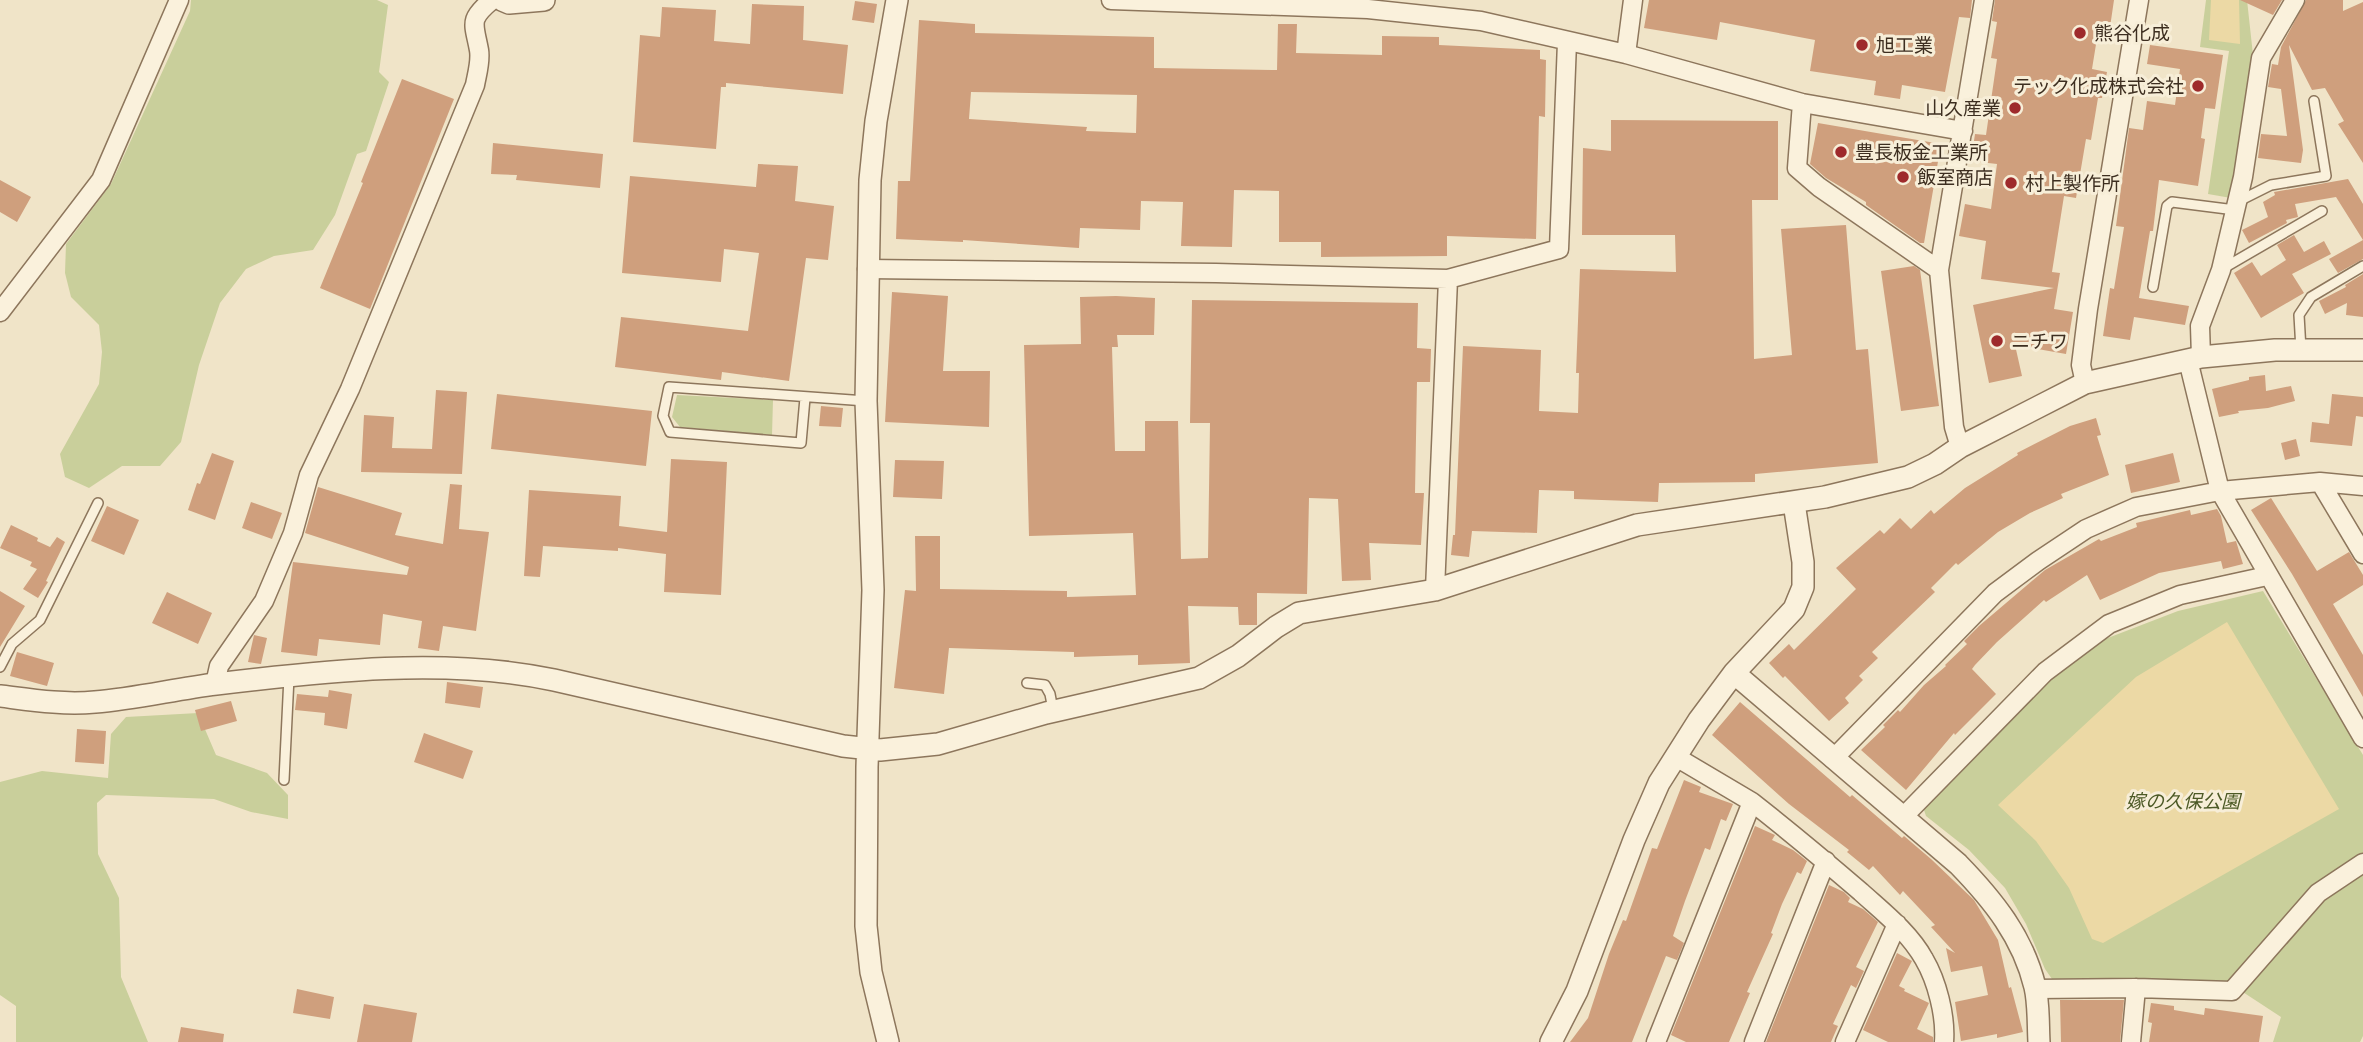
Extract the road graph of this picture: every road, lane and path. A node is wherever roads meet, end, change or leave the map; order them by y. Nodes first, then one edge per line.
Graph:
1 (179, 0) edge
2 (492, 0) edge
3 (502, 0) edge
4 (544, 0) edge
5 (897, 0) edge
6 (1111, 0) edge
7 (1633, 0) edge
8 (1984, 0) edge
9 (2139, 0) edge
10 (2295, 0) edge
11 (1337, 4) edge
12 (1567, 42) junction
13 (1626, 54) junction
14 (2314, 101) dead end
15 (1802, 103) junction
16 (1963, 131) junction
17 (2236, 206) junction
18 (2322, 211) dead end
19 (2363, 266) edge
20 (867, 269) junction
21 (1939, 270) junction
22 (2221, 270) junction
23 (1448, 279) junction
24 (2153, 287) dead end
25 (0, 312) edge
26 (2301, 350) junction
27 (2363, 350) edge
28 (2194, 358) junction
29 (2085, 383) junction
30 (805, 398) junction
31 (866, 401) junction
32 (1960, 447) junction
33 (2320, 482) junction
34 (2363, 486) edge
35 (2220, 491) junction
36 (98, 503) dead end
37 (1794, 503) junction
38 (2363, 554) edge
39 (2267, 576) junction
40 (1435, 590) junction
41 (0, 667) edge
42 (1734, 673) junction
43 (289, 677) junction
44 (1027, 683) dead end
45 (215, 684) junction
46 (0, 696) edge
47 (1053, 712) junction
48 (2363, 738) edge
49 (868, 749) junction
50 (1676, 757) junction
51 (1833, 759) junction
52 (284, 780) dead end
53 (1752, 802) junction
54 (1903, 817) junction
55 (1826, 861) junction
56 (2363, 863) edge
57 (1897, 924) junction
58 (2136, 988) junction
59 (2036, 989) junction
60 (888, 1042) edge
61 (1551, 1042) edge
62 (1656, 1042) edge
63 (1754, 1042) edge
64 (1845, 1042) edge
65 (1944, 1042) edge
66 (2039, 1042) edge
67 (2131, 1042) edge

1 - 25 street
2 - 45 street
3 - 4 street
5 - 20 street
6 - 11 street
7 - 13 street
8 - 16 street
9 - 29 street
10 - 17 street
11 - 12 street
12 - 13 street
12 - 23 street
13 - 15 street
14 - 17 lane
15 - 16 street
15 - 21 street
16 - 21 street
17 - 22 street
17 - 24 lane
18 - 22 lane
19 - 26 lane
20 - 23 street
20 - 31 street
21 - 32 street
22 - 28 street
23 - 40 street
26 - 27 street
26 - 28 street
28 - 29 street
28 - 35 street
29 - 32 street
30 - 30 lane
30 - 31 lane
31 - 49 street
32 - 37 street
33 - 34 street
33 - 35 street
33 - 38 street
35 - 39 street
35 - 51 street
36 - 41 lane
37 - 40 street
37 - 42 street
39 - 48 street
39 - 54 street
40 - 47 street
42 - 50 street
42 - 51 street
43 - 45 street
43 - 49 street
43 - 52 lane
44 - 47 lane
45 - 46 street
47 - 49 street
49 - 60 street
50 - 53 street
50 - 61 street
51 - 54 street
53 - 55 street
53 - 62 street
54 - 59 street
55 - 57 street
55 - 63 street
56 - 58 street
57 - 64 street
57 - 65 street
58 - 59 street
58 - 67 street
59 - 66 street

